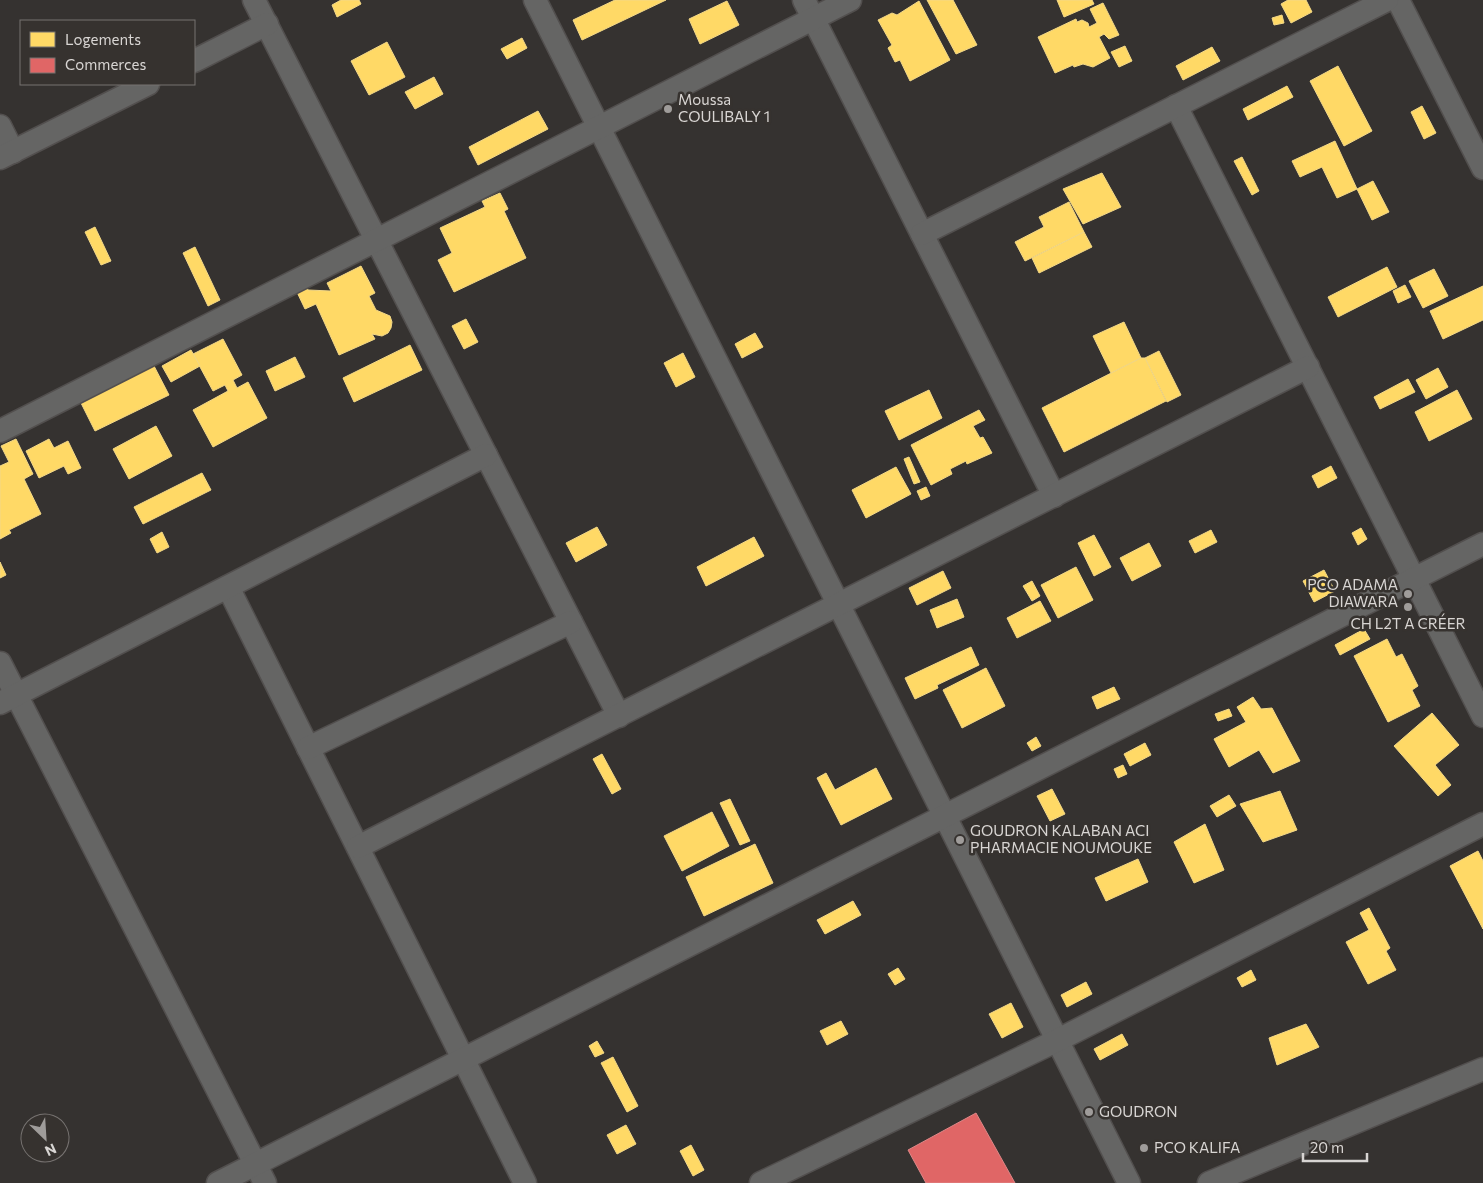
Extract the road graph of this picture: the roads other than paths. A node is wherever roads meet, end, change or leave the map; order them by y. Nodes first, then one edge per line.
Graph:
1 (254, 0) edge
2 (535, 0) edge
3 (850, 0) edge
4 (1387, 0) edge
5 (1398, 0) edge
6 (809, 9) edge
7 (267, 24) junction
8 (195, 60) edge
9 (146, 85) edge
10 (1176, 106) junction
11 (0, 126) edge
12 (599, 127) junction
13 (6, 155) edge
14 (1483, 168) edge
15 (922, 234) junction
16 (376, 240) junction
17 (1308, 368) junction
18 (0, 431) edge
19 (486, 455) junction
20 (1054, 496) junction
21 (1483, 544) edge
22 (1414, 579) junction
23 (228, 587) junction
24 (839, 604) junction
25 (571, 622) junction
26 (0, 663) edge
27 (8, 699) edge
28 (618, 716) junction
29 (1483, 716) edge
30 (308, 748) junction
31 (945, 816) junction
32 (1483, 824) edge
33 (358, 847) junction
34 (1058, 1040) junction
35 (463, 1059) junction
36 (1483, 1069) edge
37 (260, 1174) edge
38 (218, 1183) edge
39 (525, 1183) edge
40 (761, 1183) edge
41 (1129, 1183) edge
42 (1210, 1183) edge

1 - 7 street
2 - 12 street
3 - 6 street
4 - 10 street
5 - 14 street
6 - 12 street
6 - 15 street
7 - 8 street
7 - 16 street
9 - 13 street
10 - 15 street
10 - 17 street
11 - 13 street
12 - 16 street
12 - 24 street
15 - 20 street
16 - 18 street
16 - 19 street
17 - 20 street
17 - 22 street
19 - 23 street
19 - 25 street
20 - 24 street
21 - 22 street
22 - 29 street
22 - 31 street
23 - 27 street
23 - 30 street
24 - 28 street
24 - 31 street
25 - 28 street
25 - 30 street
26 - 27 street
27 - 37 street
28 - 33 street
30 - 33 street
31 - 34 street
31 - 35 street
32 - 34 street
33 - 35 street
34 - 40 street
34 - 41 street
35 - 37 street
35 - 39 street
36 - 42 street
37 - 38 street

